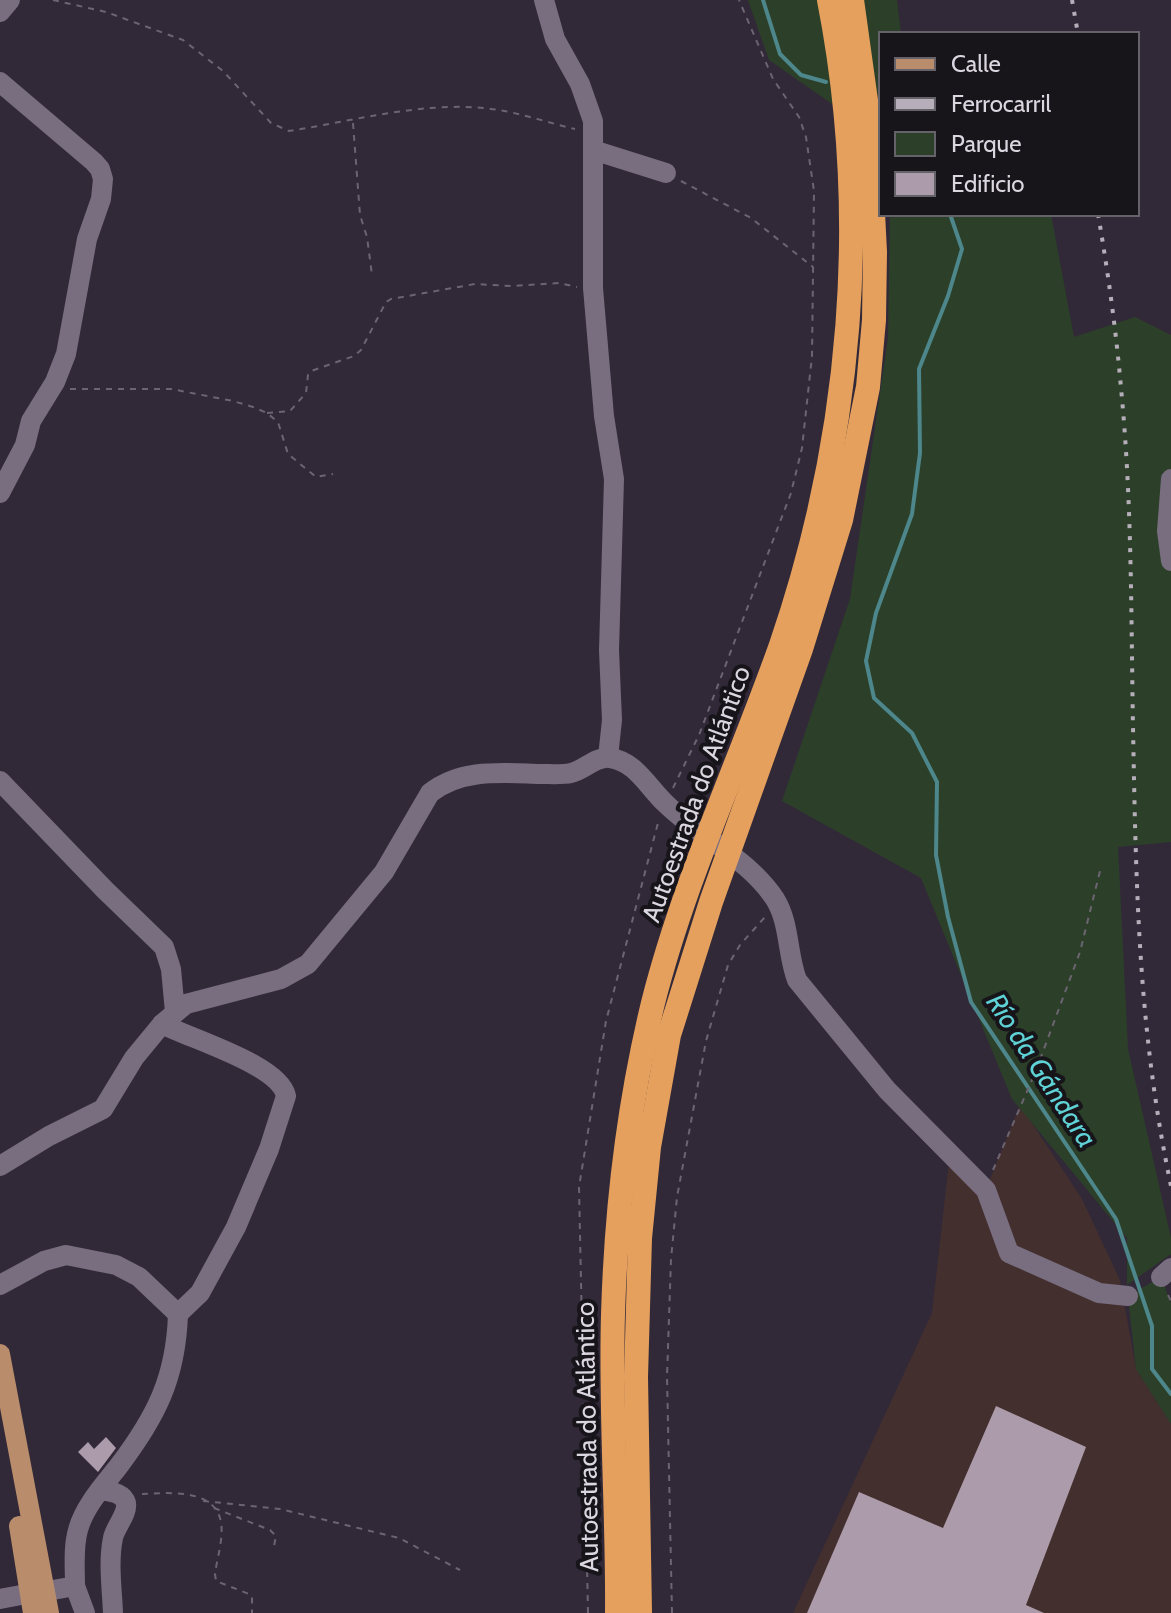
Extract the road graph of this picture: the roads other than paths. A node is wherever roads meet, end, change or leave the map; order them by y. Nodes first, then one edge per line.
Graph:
1 (10, 0) edge
2 (544, 0) edge
3 (829, 0) edge
4 (852, 0) edge
5 (0, 12) edge
6 (0, 82) edge
7 (593, 142) junction
8 (666, 173) road end
9 (1171, 479) edge
10 (0, 493) edge
11 (1171, 561) edge
12 (608, 757) junction
13 (0, 781) edge
14 (168, 1018) junction
15 (0, 1166) edge
16 (0, 1285) edge
17 (1128, 1296) dead end
18 (178, 1314) junction
19 (0, 1354) edge
20 (0, 1423) edge
21 (108, 1492) junction
22 (75, 1586) junction
23 (53, 1590) dead end
24 (21, 1595) dead end
25 (0, 1599) edge
26 (33, 1613) edge
27 (49, 1613) edge
28 (85, 1613) edge
29 (113, 1613) edge
30 (617, 1613) edge
31 (640, 1613) edge

1 - 5 street
2 - 7 street
3 - 30 highway, Autoestrada do Atlántico
4 - 31 highway, Autoestrada do Atlántico
6 - 10 street
7 - 8 street
7 - 12 street
9 - 11 street
12 - 14 street
12 - 17 street
13 - 14 street
14 - 15 street
14 - 18 street
16 - 18 street
18 - 21 street
19 - 27 main road
20 - 26 main road
21 - 22 street
21 - 29 street
22 - 23 street
22 - 28 street
24 - 25 street

